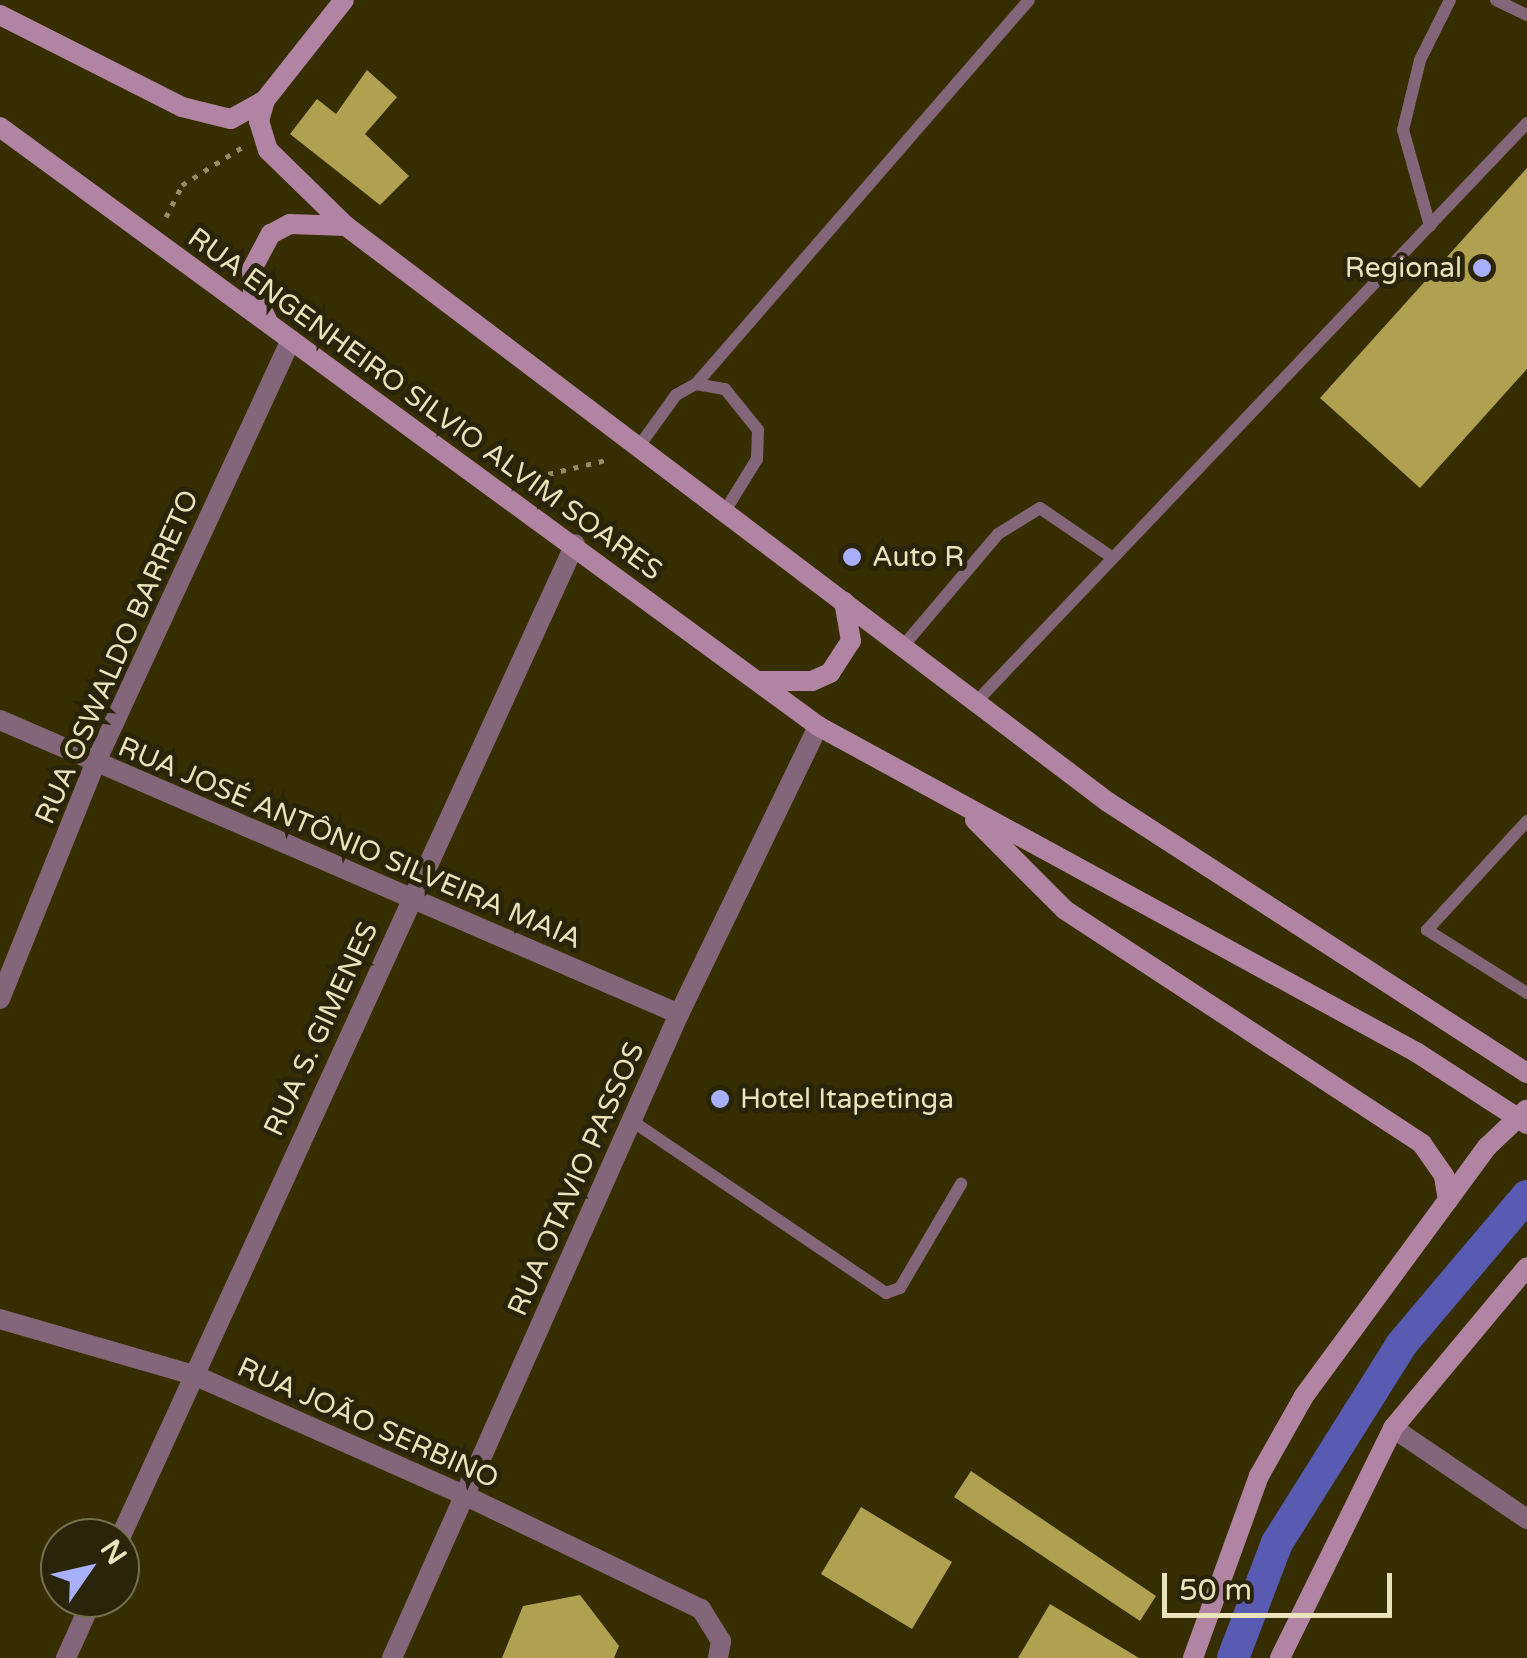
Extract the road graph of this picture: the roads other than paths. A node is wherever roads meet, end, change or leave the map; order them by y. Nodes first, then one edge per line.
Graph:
1 (344, 0) edge
2 (1029, 0) edge
3 (1450, 0) edge
4 (1496, 0) edge
5 (0, 15) edge
6 (1527, 16) edge
7 (265, 100) junction
8 (1527, 123) edge
9 (3, 132) edge
10 (0, 159) edge
11 (346, 226) junction
12 (1430, 226) junction
13 (268, 322) junction
14 (290, 340) junction
15 (696, 384) junction
16 (631, 445) junction
17 (725, 511) junction
18 (576, 544) junction
19 (1110, 556) junction
20 (842, 598) junction
21 (904, 645) junction
22 (759, 681) junction
23 (977, 701) junction
24 (0, 720) edge
25 (818, 726) junction
26 (95, 764) junction
27 (959, 804) junction
28 (1527, 822) edge
29 (409, 902) junction
30 (1527, 993) edge
31 (0, 999) edge
32 (679, 1014) junction
33 (1527, 1073) edge
34 (1524, 1117) edge
35 (632, 1120) junction
36 (961, 1184) dead end
37 (1448, 1201) junction
38 (1527, 1267) edge
39 (0, 1319) edge
40 (194, 1375) junction
41 (1393, 1428) junction
42 (466, 1496) junction
43 (129, 1518) edge
44 (1527, 1519) edge
45 (84, 1618) edge
46 (66, 1658) edge
47 (392, 1658) edge
48 (718, 1658) edge
49 (1193, 1658) edge
50 (1280, 1658) edge

1 - 7 main road
2 - 15 lane
3 - 12 lane
4 - 6 lane
5 - 7 main road
7 - 11 main road
8 - 12 lane
9 - 10 main road
9 - 13 main road, RUA ENGENHEIRO SILVIO ALVIM SOARES
11 - 13 main road
11 - 16 main road
12 - 19 lane
13 - 14 main road, RUA ENGENHEIRO SILVIO ALVIM SOARES
14 - 18 main road, RUA ENGENHEIRO SILVIO ALVIM SOARES
14 - 26 street, RUA OSWALDO BARRETO
15 - 16 lane
15 - 17 lane
16 - 17 main road
17 - 20 main road
18 - 22 main road, RUA ENGENHEIRO SILVIO ALVIM SOARES
18 - 29 street, RUA S. GIMENES
19 - 21 lane
19 - 23 lane
20 - 21 main road
20 - 22 main road
21 - 23 main road
22 - 25 main road, RUA ENGENHEIRO SILVIO ALVIM SOARES
23 - 33 main road
24 - 26 street, RUA JOSÉ ANTÔNIO SILVEIRA MAIA
25 - 27 main road, RUA ENGENHEIRO SILVIO ALVIM SOARES
25 - 32 street, RUA OTAVIO PASSOS
26 - 29 street, RUA JOSÉ ANTÔNIO SILVEIRA MAIA
26 - 31 street, RUA OSWALDO BARRETO
27 - 34 main road, RUA ENGENHEIRO SILVIO ALVIM SOARES
27 - 37 main road
28 - 30 lane
29 - 32 street, RUA JOSÉ ANTÔNIO SILVEIRA MAIA
29 - 40 street, RUA S. GIMENES
32 - 35 street, RUA OTAVIO PASSOS
34 - 37 main road
35 - 36 lane
35 - 42 street, RUA OTAVIO PASSOS
37 - 49 main road
38 - 41 main road
39 - 40 street, RUA JOÃO SERBINO
40 - 42 street, RUA JOÃO SERBINO
40 - 43 street, RUA S. GIMENES
41 - 44 street
41 - 50 main road
42 - 47 street, RUA OTAVIO PASSOS
42 - 48 street, RUA JOÃO SERBINO
45 - 46 street

